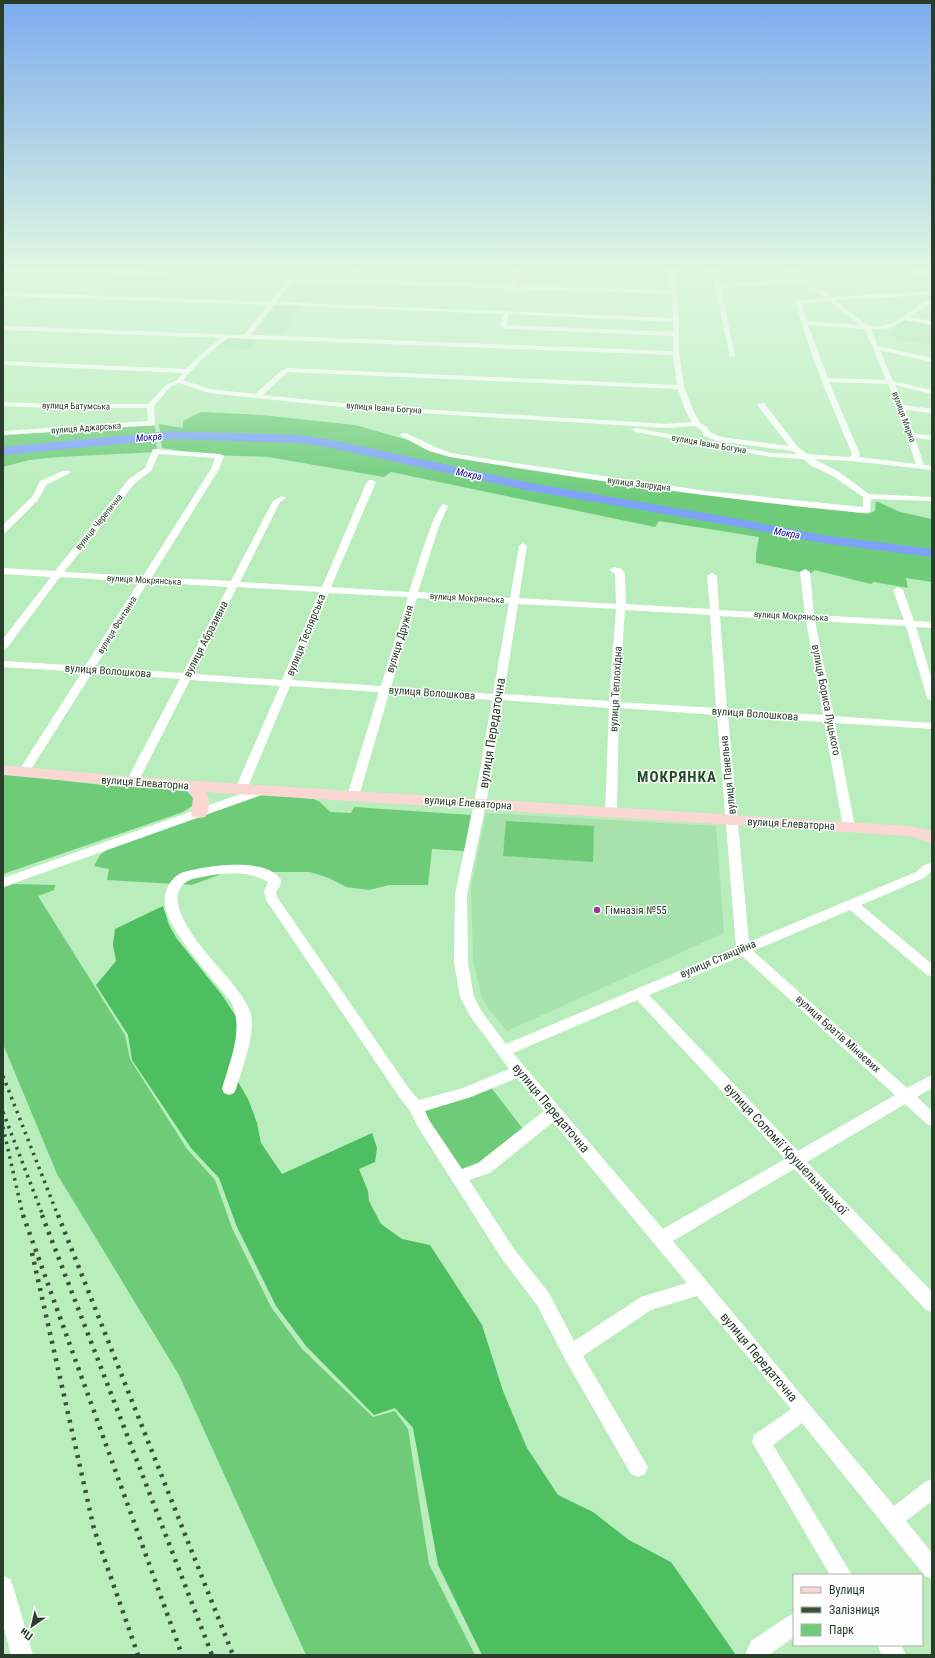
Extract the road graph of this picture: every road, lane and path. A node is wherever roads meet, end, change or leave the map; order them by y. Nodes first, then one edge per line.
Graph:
1 (215, 344) edge
2 (472, 344) edge
3 (676, 344) edge
4 (730, 344) edge
5 (812, 344) edge
6 (876, 347) joint
7 (676, 352) junction
8 (732, 356) dead end
9 (932, 360) edge
10 (3, 363) edge
11 (187, 371) junction
12 (825, 380) junction
13 (179, 381) junction
14 (890, 382) junction
15 (681, 387) junction
16 (932, 392) edge
17 (257, 396) junction
18 (3, 404) edge
19 (761, 404) dead end
20 (150, 406) junction
21 (901, 407) junction
22 (932, 410) edge
23 (591, 421) junction
24 (697, 424) junction
25 (3, 433) edge
26 (911, 435) junction
27 (403, 436) dead end
28 (932, 438) edge
29 (795, 449) junction
30 (220, 456) joint
31 (803, 456) junction
32 (851, 460) junction
33 (921, 467) junction
34 (932, 468) edge
35 (66, 473) dead end
36 (372, 482) dead end
37 (867, 496) junction
38 (282, 498) dead end
39 (932, 499) edge
40 (444, 506) dead end
41 (3, 530) edge
42 (523, 546) dead end
43 (614, 570) dead end
44 (3, 571) edge
45 (805, 572) dead end
46 (56, 575) junction
47 (712, 576) dead end
48 (145, 580) junction
49 (234, 585) junction
50 (324, 590) junction
51 (898, 590) dead end
52 (413, 595) junction
53 (513, 600) junction
54 (621, 606) junction
55 (716, 612) junction
56 (810, 618) junction
57 (910, 623) junction
58 (932, 625) edge
59 (3, 646) edge
60 (3, 664) edge
61 (89, 669) junction
62 (187, 676) junction
63 (287, 682) junction
64 (385, 689) junction
65 (497, 698) junction
66 (932, 698) edge
67 (614, 704) junction
68 (722, 712) junction
69 (830, 718) junction
70 (932, 726) edge
71 (3, 770) edge
72 (24, 772) junction
73 (132, 782) junction
74 (192, 786) junction
75 (241, 789) junction
76 (263, 790) junction
77 (353, 796) junction
78 (480, 804) junction
79 (611, 812) junction
80 (199, 813) junction
81 (733, 820) junction
82 (849, 827) junction
83 (932, 838) edge
84 (932, 867) edge
85 (3, 882) edge
86 (850, 904) junction
87 (743, 948) junction
88 (932, 971) edge
89 (639, 994) junction
90 (503, 1051) junction
91 (520, 1071) junction
92 (932, 1081) edge
93 (229, 1089) dead end
94 (906, 1096) junction
95 (416, 1107) junction
96 (554, 1112) junction
97 (932, 1120) edge
98 (796, 1160) junction
99 (459, 1177) junction
100 (661, 1239) junction
101 (700, 1286) junction
102 (932, 1304) edge
103 (571, 1353) junction
104 (804, 1411) junction
105 (638, 1467) dead end
106 (932, 1489) edge
107 (893, 1519) junction
108 (932, 1569) edge
109 (841, 1574) edge
110 (3, 1586) edge
111 (793, 1625) edge
112 (889, 1646) edge
113 (22, 1655) edge
114 (756, 1655) edge
115 (895, 1655) edge

1 - 11 street
2 - 7 street
3 - 7 street
4 - 8 street
5 - 12 street
6 - 9 street
6 - 14 street, вулиця Мирна
7 - 15 street
10 - 11 street
11 - 13 street
12 - 14 street
12 - 32 street
13 - 17 street, вулиця Івана Богуна
13 - 20 street
14 - 16 street
14 - 21 street, вулиця Мирна
15 - 17 street
15 - 24 street
17 - 23 street, вулиця Івана Богуна
18 - 20 street, вулиця Батумська
19 - 29 street
20 - 25 street, вулиця Аджарська
21 - 22 street
21 - 26 street, вулиця Мирна
23 - 24 street, вулиця Івана Богуна
23 - 31 street, вулиця Івана Богуна
24 - 29 street
26 - 28 street
26 - 33 street, вулиця Мирна
27 - 37 street, вулиця Запрудна
29 - 31 street
30 - 46 street, вулиця Черепична
30 - 48 street, вулиця Фонтанна
31 - 32 street, вулиця Івана Богуна
31 - 37 street
32 - 33 street, вулиця Івана Богуна
33 - 34 street, вулиця Івана Богуна
35 - 41 street
36 - 50 street, вулиця Теслярська
37 - 39 street
38 - 49 street, вулиця Абразивна
40 - 52 street, вулиця Дружня
42 - 53 street, вулиця Передаточна
43 - 54 street, вулиця Теплохідна
44 - 46 street, вулиця Мокрянська
45 - 56 street, вулиця Бориса Луцького
46 - 48 street, вулиця Мокрянська
46 - 59 street, вулиця Черепична
47 - 55 street, вулиця Панельна
48 - 49 street, вулиця Мокрянська
48 - 61 street, вулиця Фонтанна
49 - 50 street, вулиця Мокрянська
49 - 62 street, вулиця Абразивна
50 - 52 street, вулиця Мокрянська
50 - 63 street, вулиця Теслярська
51 - 57 street
52 - 53 street, вулиця Мокрянська
52 - 64 street, вулиця Дружня
53 - 54 street, вулиця Мокрянська
53 - 65 street, вулиця Передаточна
54 - 55 street, вулиця Мокрянська
54 - 67 street, вулиця Теплохідна
55 - 56 street, вулиця Мокрянська
55 - 68 street, вулиця Панельна
56 - 57 street, вулиця Мокрянська
56 - 69 street, вулиця Бориса Луцького
57 - 58 street, вулиця Мокрянська
57 - 66 street
60 - 61 street, вулиця Волошкова
61 - 62 street, вулиця Волошкова
61 - 72 street, вулиця Фонтанна
62 - 63 street, вулиця Волошкова
62 - 73 street, вулиця Абразивна
63 - 64 street, вулиця Волошкова
63 - 75 street, вулиця Теслярська
64 - 65 street, вулиця Волошкова
64 - 77 street, вулиця Дружня
65 - 67 street, вулиця Волошкова
65 - 78 street, вулиця Передаточна
67 - 68 street, вулиця Волошкова
67 - 79 street, вулиця Теплохідна
68 - 69 street, вулиця Волошкова
68 - 81 street, вулиця Панельна
69 - 70 street, вулиця Волошкова
69 - 82 street, вулиця Бориса Луцького
71 - 72 street, вулиця Елеваторна
72 - 73 street, вулиця Елеваторна
73 - 74 street, вулиця Елеваторна
74 - 75 street, вулиця Елеваторна
74 - 80 street
75 - 76 street, вулиця Елеваторна
76 - 77 street, вулиця Елеваторна
76 - 80 street
77 - 78 street, вулиця Елеваторна
78 - 79 street, вулиця Елеваторна
78 - 90 street, вулиця Передаточна
79 - 81 street, вулиця Елеваторна
80 - 85 street
81 - 82 street, вулиця Елеваторна
81 - 87 street, вулиця Панельна
82 - 83 street, вулиця Елеваторна
84 - 86 street, вулиця Станційна
86 - 87 street, вулиця Станційна
86 - 88 street
87 - 89 street, вулиця Станційна
87 - 94 street, вулиця Братів Мінаєвих
89 - 90 street, вулиця Станційна
89 - 98 street, вулиця Соломії Крушельницької
90 - 91 street, вулиця Передаточна
91 - 95 street
91 - 96 street, вулиця Передаточна
92 - 94 street
93 - 95 street
94 - 97 street, вулиця Братів Мінаєвих
94 - 98 street
95 - 99 street
96 - 99 street
96 - 100 street, вулиця Передаточна
98 - 100 street
98 - 102 street, вулиця Соломії Крушельницької
99 - 103 street
100 - 101 street, вулиця Передаточна
101 - 103 street
101 - 104 street, вулиця Передаточна
103 - 105 street
104 - 107 street, вулиця Передаточна
104 - 109 street
106 - 107 street
107 - 108 street, вулиця Передаточна
110 - 113 street
111 - 114 street
112 - 115 street

